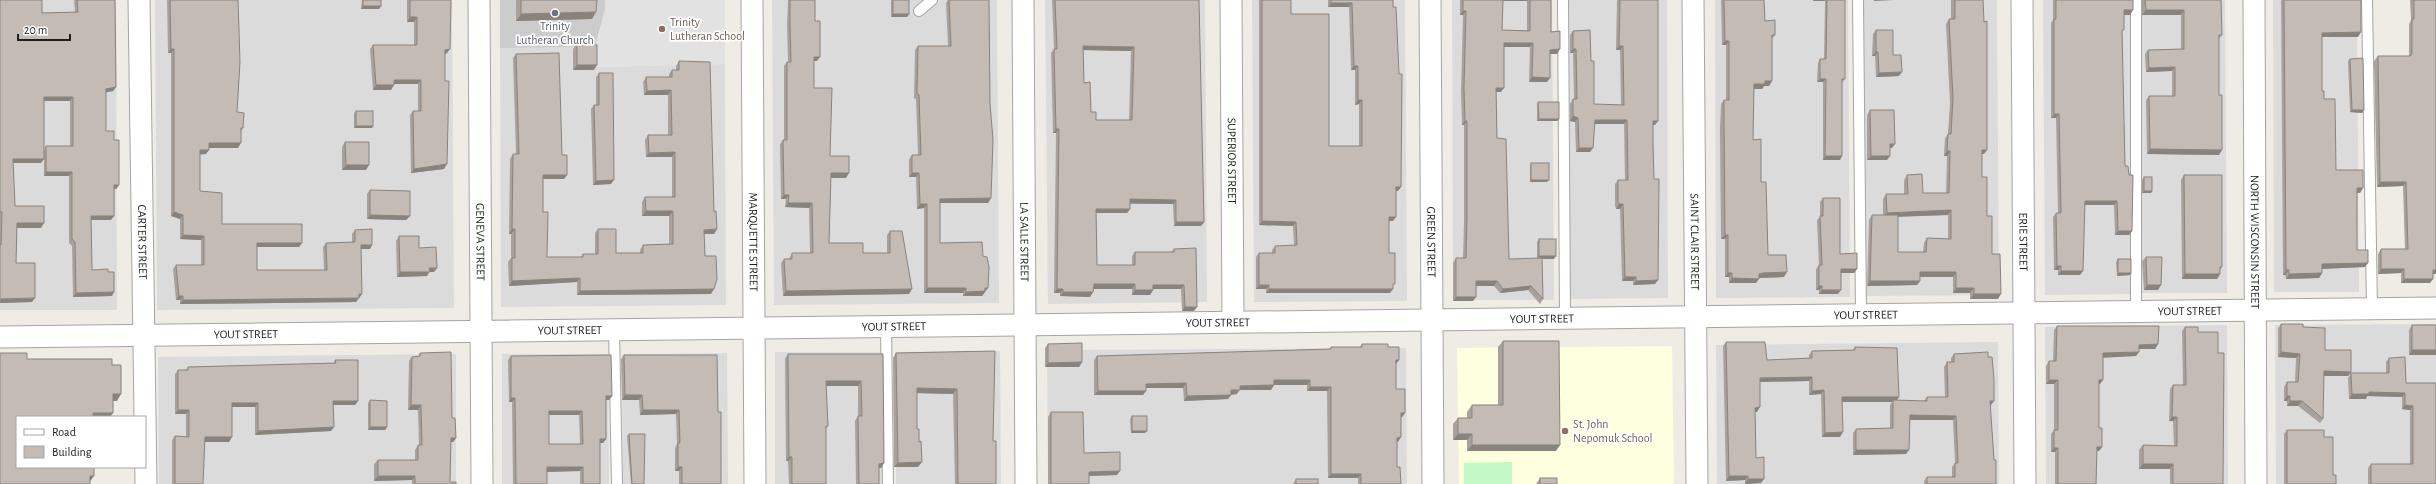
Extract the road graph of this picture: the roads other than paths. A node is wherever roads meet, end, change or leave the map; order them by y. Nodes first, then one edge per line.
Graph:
1 (139, 0) edge
2 (479, 0) edge
3 (752, 0) edge
4 (932, 0) edge
5 (1023, 0) edge
6 (1231, 0) edge
7 (1430, 0) edge
8 (1563, 0) edge
9 (1693, 0) edge
10 (1858, 0) edge
11 (2022, 0) edge
12 (2136, 0) edge
13 (2254, 0) edge
14 (2367, 0) edge
15 (918, 11) dead end
16 (2436, 308) edge
17 (2372, 309) junction
18 (2256, 310) junction
19 (2136, 312) junction
20 (2024, 313) junction
21 (1861, 315) junction
22 (1695, 317) junction
23 (1565, 318) junction
24 (1432, 320) junction
25 (1233, 322) junction
26 (1025, 325) junction
27 (886, 326) junction
28 (754, 328) junction
29 (614, 330) junction
30 (482, 331) junction
31 (146, 335) junction
32 (0, 337) edge
33 (146, 484) edge
34 (482, 484) edge
35 (616, 484) edge
36 (755, 484) edge
37 (888, 484) edge
38 (1026, 484) edge
39 (1433, 484) edge
40 (1697, 484) edge
41 (2025, 484) edge
42 (2256, 484) edge

1 - 31 street, CARTER STREET
2 - 30 street, GENEVA STREET
3 - 28 street, MARQUETTE STREET
4 - 15 lane
5 - 26 street, LA SALLE STREET
6 - 25 street, SUPERIOR STREET
7 - 24 street, GREEN STREET
8 - 23 lane
9 - 22 street, SAINT CLAIR STREET
10 - 21 lane
11 - 20 street, ERIE STREET
12 - 19 lane
13 - 18 street, NORTH WISCONSIN STREET
14 - 17 lane
16 - 17 street, YOUT STREET
17 - 18 street, YOUT STREET
18 - 19 street, YOUT STREET
18 - 42 street, NORTH WISCONSIN STREET
19 - 20 street, YOUT STREET
20 - 21 street, YOUT STREET
20 - 41 street, ERIE STREET
21 - 22 street, YOUT STREET
22 - 23 street, YOUT STREET
22 - 40 street, SAINT CLAIR STREET
23 - 24 street, YOUT STREET
24 - 25 street, YOUT STREET
24 - 39 street, GREEN STREET
25 - 26 street, YOUT STREET
26 - 27 street, YOUT STREET
26 - 38 street, LA SALLE STREET
27 - 28 street, YOUT STREET
27 - 37 lane
28 - 29 street, YOUT STREET
28 - 36 street, MARQUETTE STREET
29 - 30 street, YOUT STREET
29 - 35 lane
30 - 31 street, YOUT STREET
30 - 34 street, GENEVA STREET
31 - 32 street, YOUT STREET
31 - 33 street, CARTER STREET

